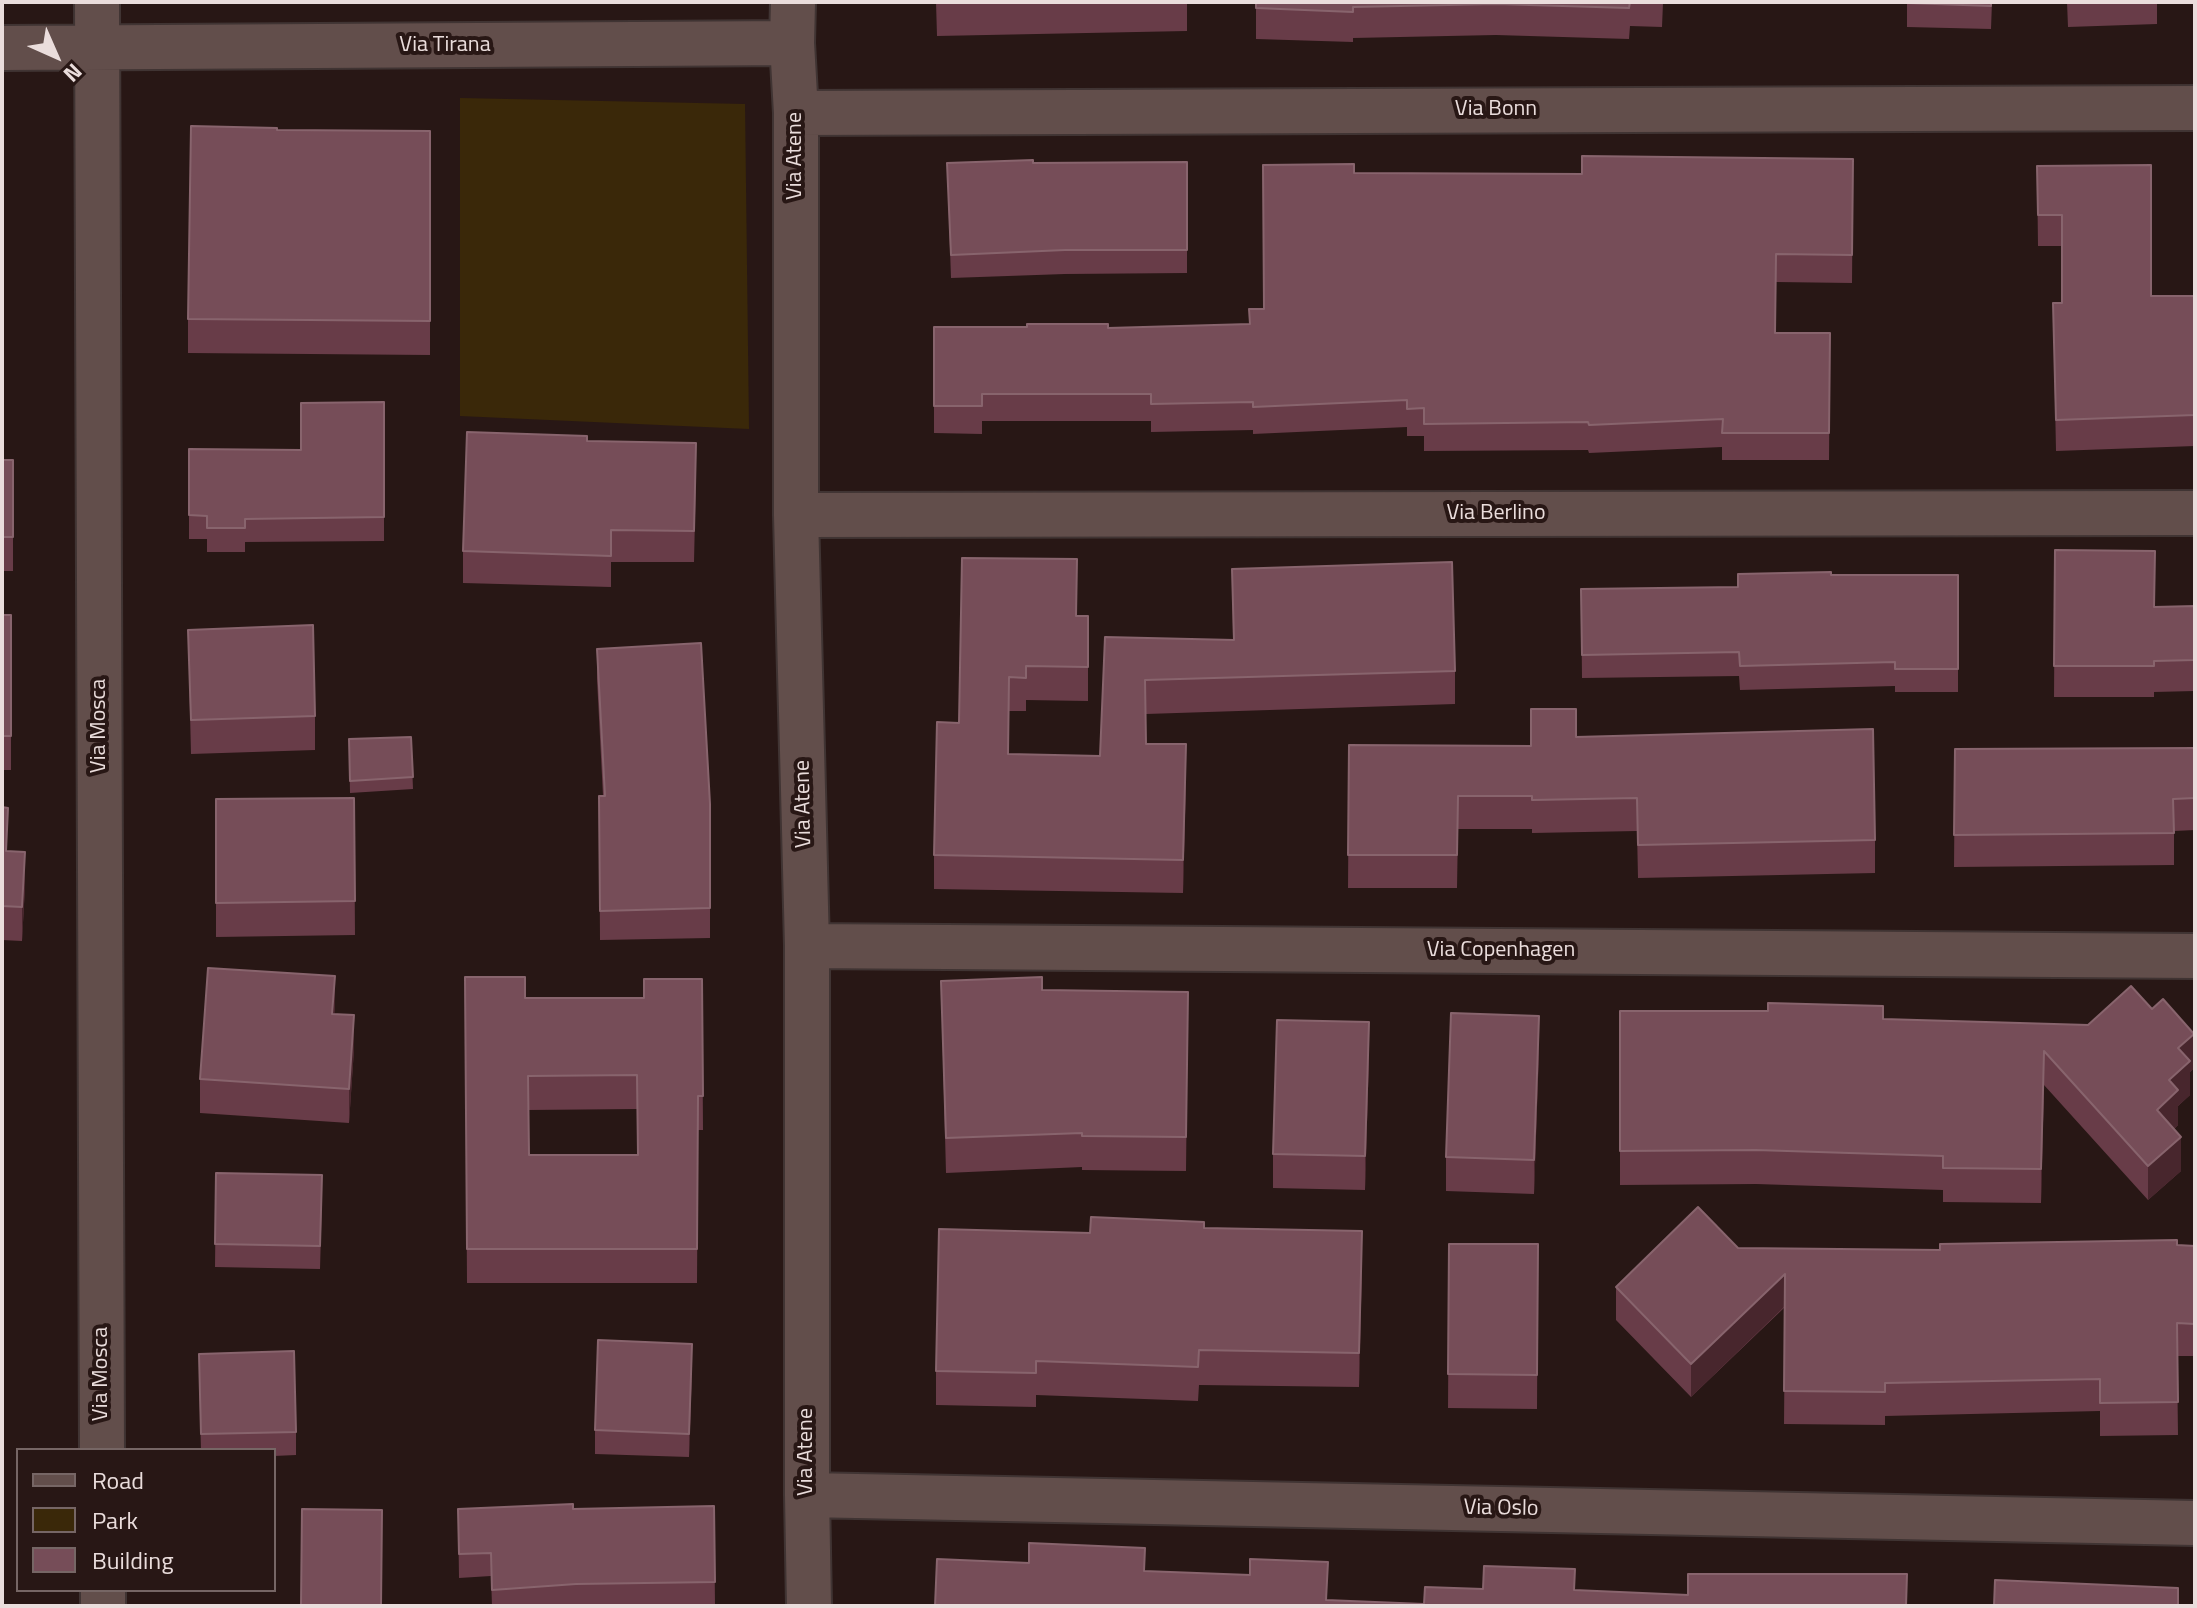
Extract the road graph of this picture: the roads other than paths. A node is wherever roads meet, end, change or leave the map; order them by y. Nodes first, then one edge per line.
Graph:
1 (97, 2) edge
2 (793, 23) edge
3 (2, 48) edge
4 (97, 48) junction
5 (2195, 108) edge
6 (796, 113) junction
7 (2195, 513) edge
8 (796, 515) junction
9 (807, 946) junction
10 (2195, 956) edge
11 (102, 1448) edge
12 (807, 1495) junction
13 (2195, 1523) edge
14 (809, 1606) edge

1 - 4 street, Via Mosca
2 - 4 street, Via Tirana
2 - 6 street, Via Atene
3 - 4 street, Via Tirana
4 - 11 street, Via Mosca
5 - 6 street, Via Bonn
6 - 8 street, Via Atene
7 - 8 street, Via Berlino
8 - 9 street, Via Atene
9 - 10 street, Via Copenhagen
9 - 12 street, Via Atene
12 - 13 street, Via Oslo
12 - 14 street, Via Atene

